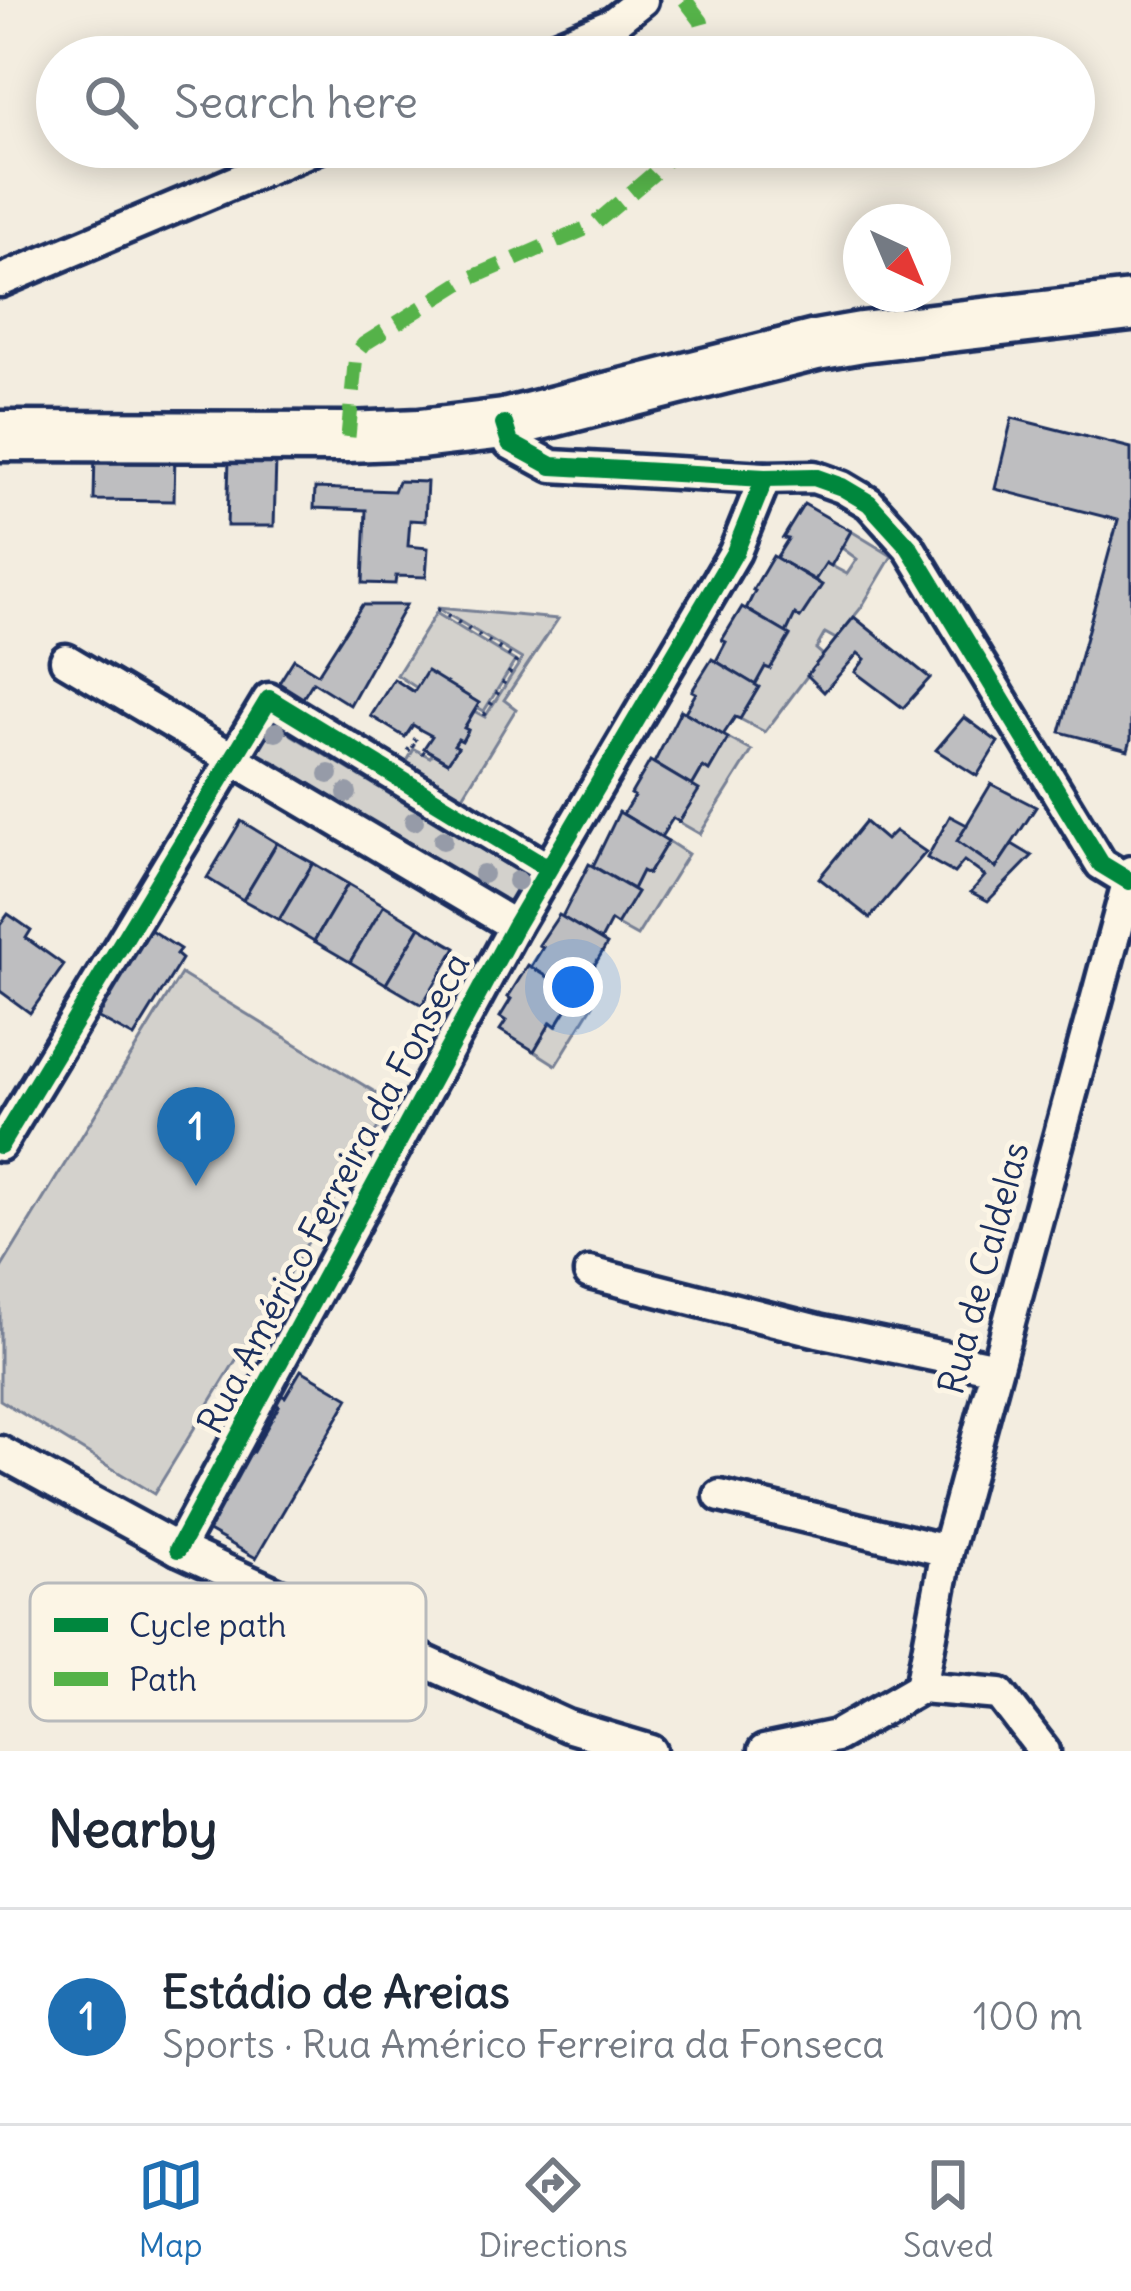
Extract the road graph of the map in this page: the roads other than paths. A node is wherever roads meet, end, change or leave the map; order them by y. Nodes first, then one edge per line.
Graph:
1 (642, 0) edge
2 (582, 36) edge
3 (268, 168) edge
4 (0, 280) edge
5 (1131, 306) edge
6 (504, 424) junction
7 (0, 436) edge
8 (765, 478) junction
9 (66, 660) dead end
10 (232, 758) junction
11 (548, 869) junction
12 (1130, 877) edge
13 (515, 926) junction
14 (0, 1145) edge
15 (590, 1273) dead end
16 (996, 1368) junction
17 (0, 1452) edge
18 (721, 1496) dead end
19 (178, 1549) junction
20 (947, 1551) junction
21 (253, 1583) edge
22 (426, 1662) edge
23 (921, 1687) junction
24 (651, 1751) edge
25 (764, 1751) edge
26 (1044, 1751) edge

1 - 2 street
3 - 4 street
5 - 6 main road
6 - 7 main road
6 - 8 street
8 - 11 street, Rua Américo Ferreira da Fonseca
8 - 12 street
9 - 10 street
10 - 11 street
10 - 13 street
10 - 14 street
11 - 13 street, Rua Américo Ferreira da Fonseca
12 - 16 street, Rua de Caldelas
13 - 19 street, Rua Américo Ferreira da Fonseca
15 - 16 street
16 - 20 street, Rua de Caldelas
17 - 19 street
18 - 20 street
19 - 21 street
20 - 23 street, Rua de Caldelas
22 - 24 street
23 - 25 street
23 - 26 street

